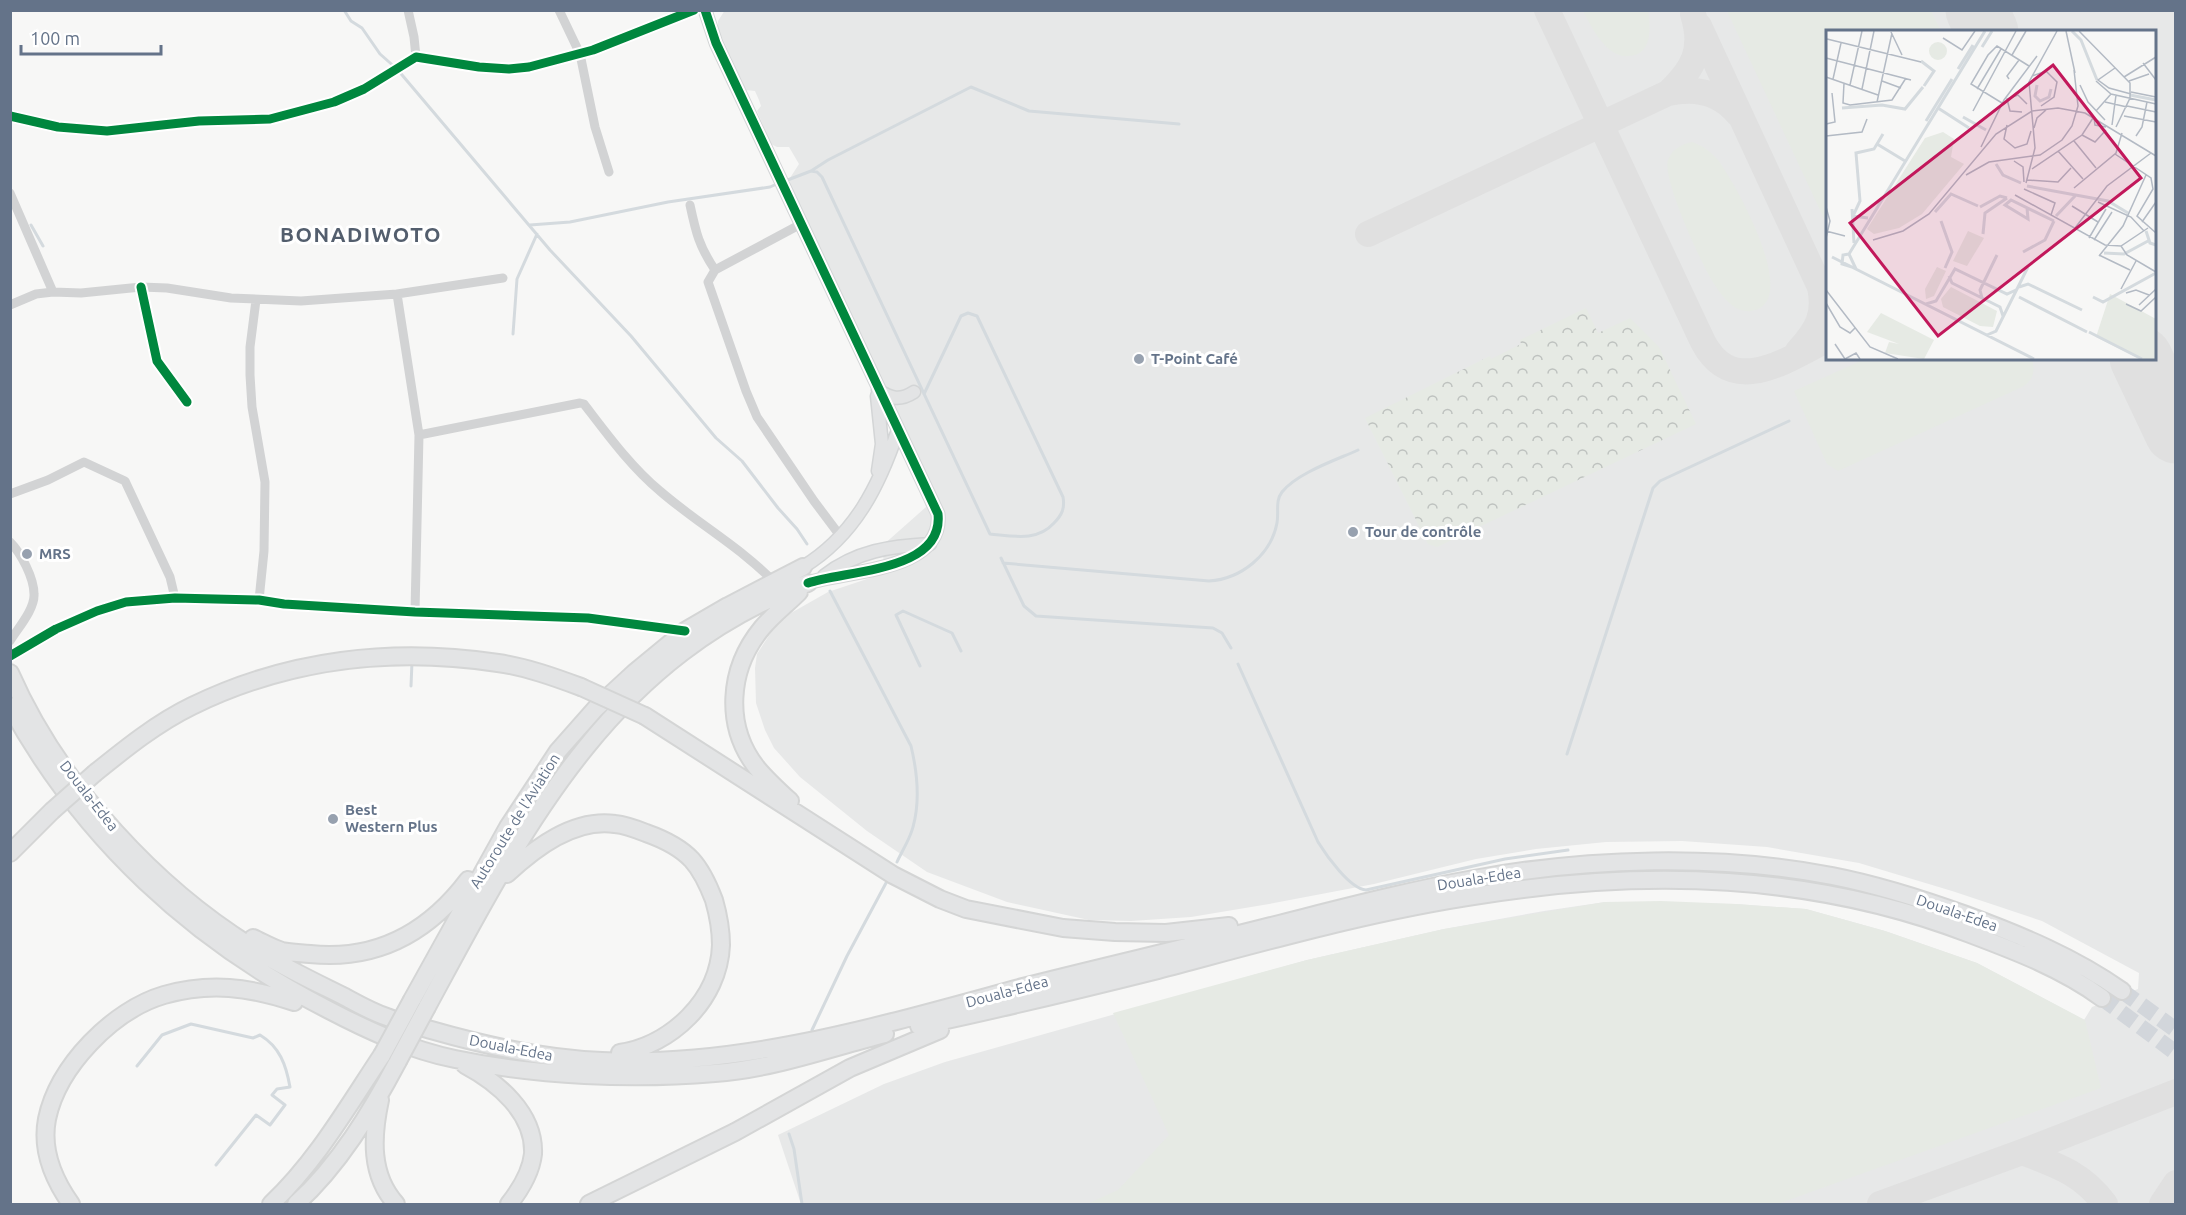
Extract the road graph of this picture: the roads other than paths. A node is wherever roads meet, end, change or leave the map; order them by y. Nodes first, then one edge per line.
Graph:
1 (408, 10) edge
2 (559, 10) edge
3 (694, 10) edge
4 (705, 10) edge
5 (580, 54) junction
6 (416, 57) junction
7 (10, 116) edge
8 (609, 172) dead end
9 (10, 193) edge
10 (690, 205) dead end
11 (801, 224) junction
12 (715, 270) junction
13 (503, 278) dead end
14 (141, 287) junction
15 (53, 292) junction
16 (398, 294) junction
17 (256, 300) junction
18 (10, 305) edge
19 (875, 385) junction
20 (914, 392) dead end
21 (187, 402) dead end
22 (898, 430) junction
23 (419, 435) junction
24 (875, 489) junction
25 (10, 494) edge
26 (841, 537) junction
27 (10, 542) edge
28 (810, 576) junction
29 (779, 588) junction
30 (175, 598) junction
31 (259, 600) junction
32 (415, 612) junction
33 (685, 631) junction
34 (10, 641) edge
35 (10, 656) edge
36 (10, 673) edge
37 (10, 706) edge
38 (106, 819) junction
39 (815, 826) junction
40 (508, 827) junction
41 (10, 853) edge
42 (489, 891) junction
43 (1345, 906) junction
44 (2122, 991) tunnel mouth
45 (2102, 998) tunnel mouth
46 (419, 1003) junction
47 (988, 1011) junction
48 (347, 1021) junction
49 (538, 1055) junction
50 (390, 1058) junction
51 (454, 1059) junction
52 (381, 1092) junction
53 (71, 1204) edge
54 (271, 1204) edge
55 (296, 1204) edge
56 (396, 1204) edge
57 (509, 1204) edge
58 (589, 1204) edge

1 - 6 street
2 - 5 street
3 - 5 street
4 - 11 street
5 - 6 street
5 - 8 street
6 - 7 street
9 - 15 street
10 - 12 street
11 - 12 street
11 - 19 street
12 - 26 street
13 - 16 street
14 - 15 street
14 - 17 street
14 - 21 street
15 - 18 street
16 - 17 street
16 - 23 street
17 - 31 street
19 - 20 street
19 - 22 street
19 - 24 street
22 - 24 street, Autoroute de l'Aviation
22 - 28 street
23 - 29 street
23 - 32 street
24 - 26 street, Autoroute de l'Aviation
25 - 30 street
26 - 28 street, Autoroute de l'Aviation
27 - 34 street
28 - 29 highway, Autoroute de l'Aviation
28 - 39 highway
29 - 33 highway, Autoroute de l'Aviation
29 - 42 highway, Autoroute de l'Aviation
30 - 31 street
30 - 35 street
31 - 32 street
32 - 33 street
33 - 40 highway, Autoroute de l'Aviation
36 - 38 highway, Douala-Edea
37 - 48 highway, Douala-Edea
38 - 40 highway
38 - 49 highway, Douala-Edea
39 - 41 highway, bridge
39 - 43 highway
40 - 46 highway, Autoroute de l'Aviation
42 - 46 highway, Autoroute de l'Aviation
42 - 49 highway
43 - 44 highway, Douala-Edea
43 - 49 highway, Douala-Edea
45 - 47 highway, Douala-Edea
46 - 50 highway, Autoroute de l'Aviation, bridge
47 - 51 highway, Douala-Edea
47 - 58 highway
48 - 51 highway, Douala-Edea
48 - 53 highway
50 - 52 highway, Autoroute de l'Aviation
50 - 54 highway, Autoroute de l'Aviation
51 - 57 highway
52 - 55 highway, Autoroute de l'Aviation
52 - 56 highway

